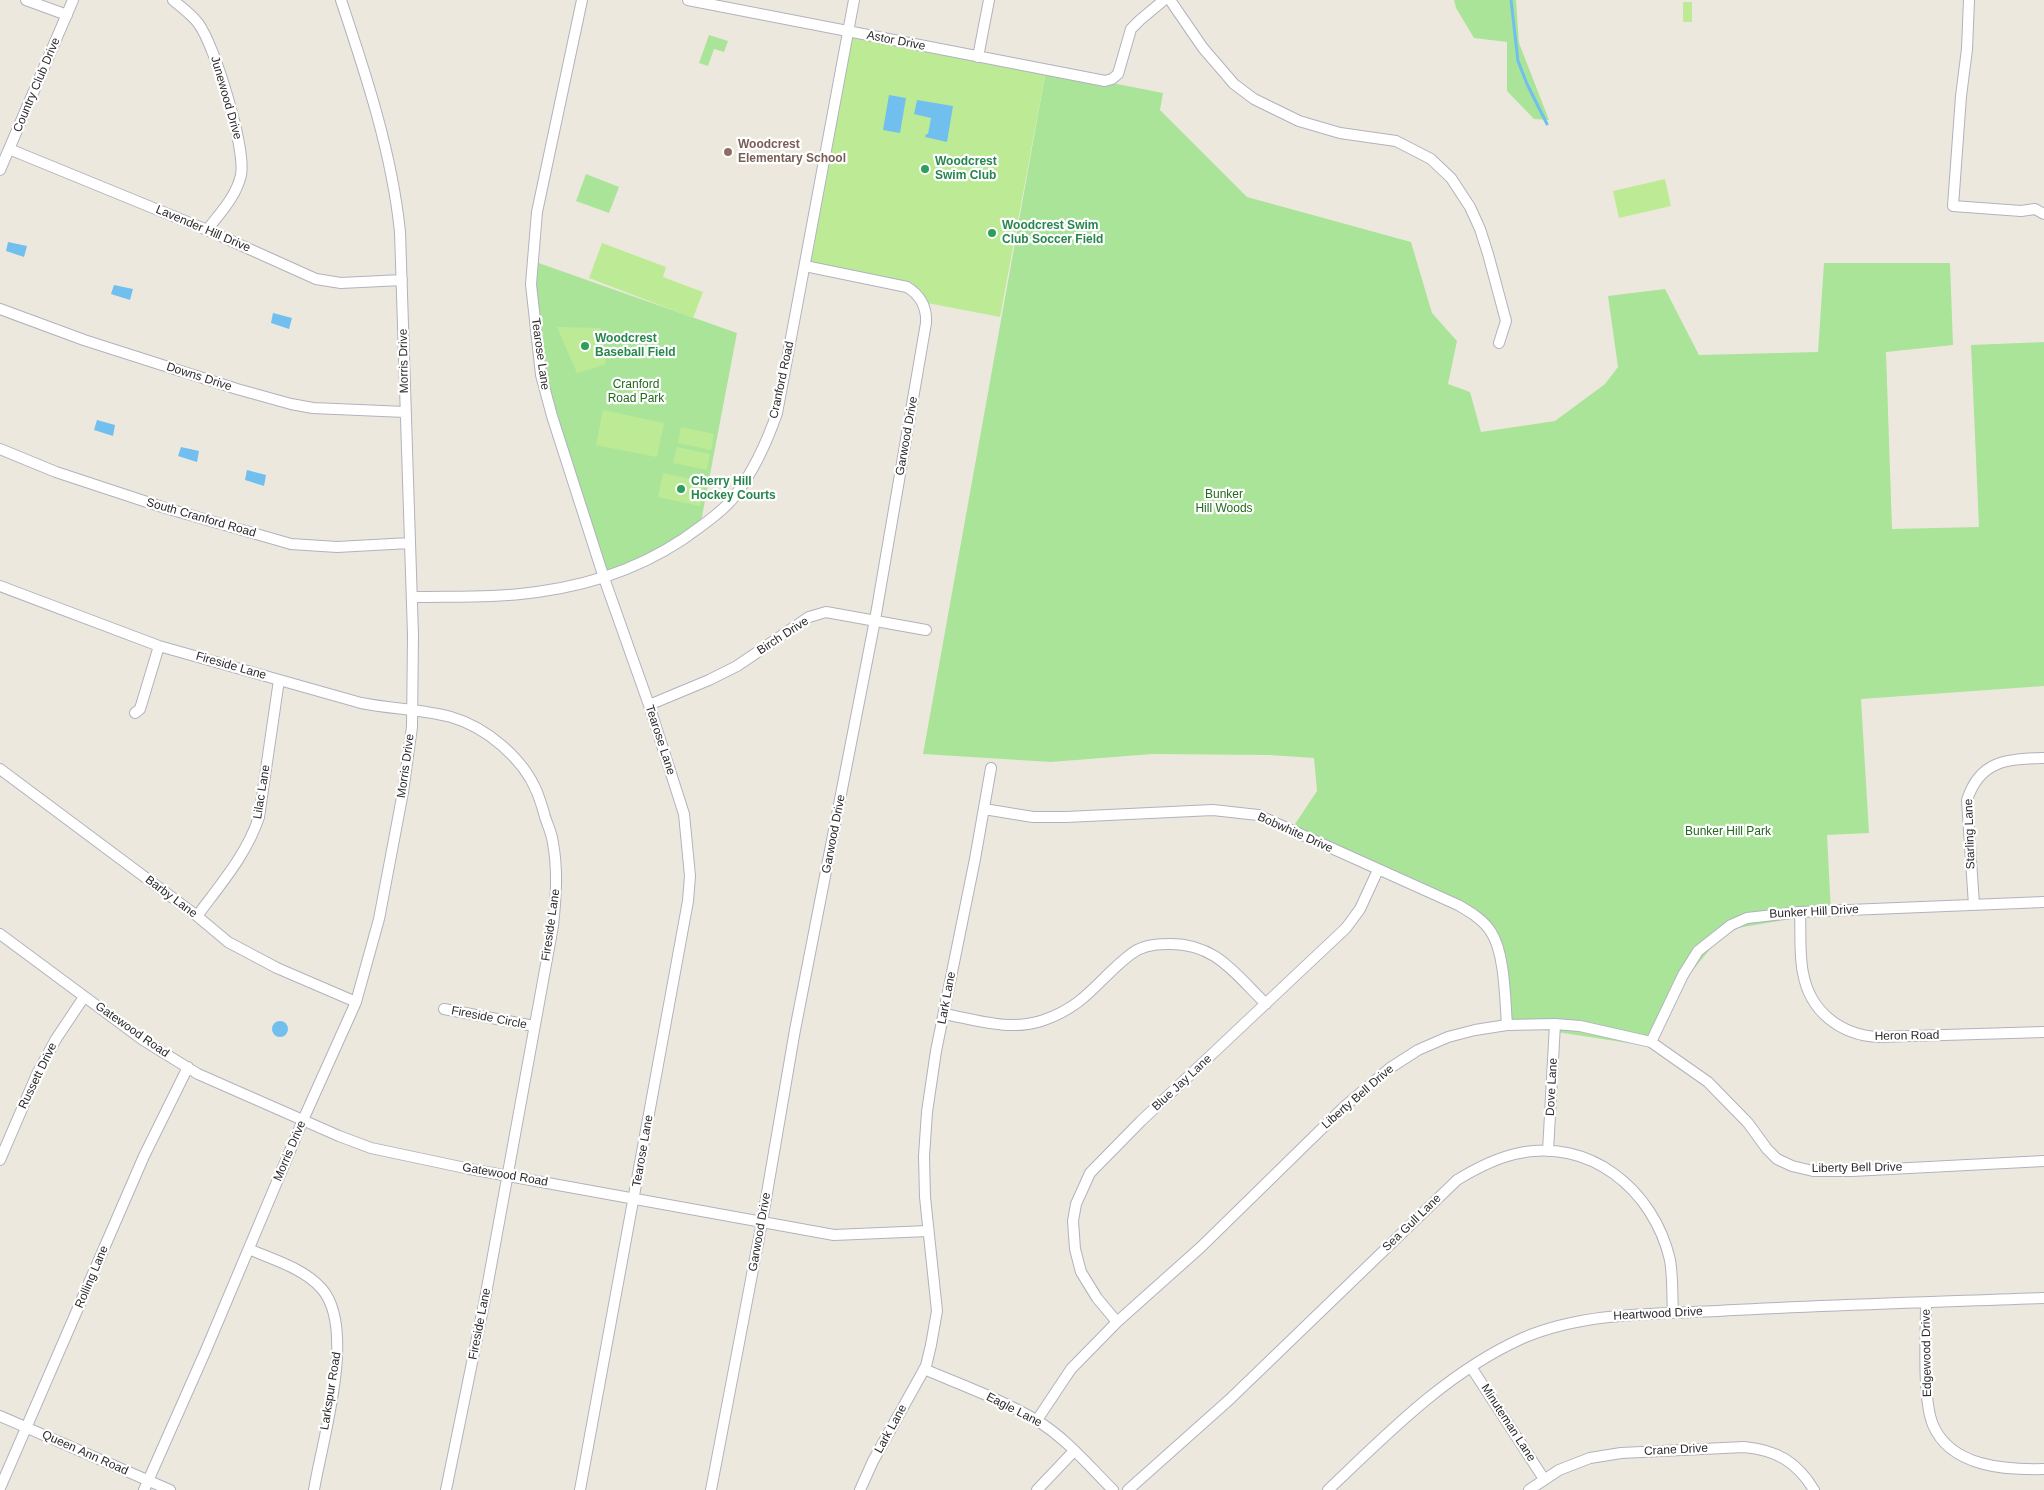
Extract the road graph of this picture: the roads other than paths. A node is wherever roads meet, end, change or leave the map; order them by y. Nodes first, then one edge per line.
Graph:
1 (26, 0) edge
2 (73, 0) edge
3 (173, 0) edge
4 (341, 0) edge
5 (582, 0) edge
6 (688, 0) edge
7 (854, 0) edge
8 (989, 0) edge
9 (1164, 0) edge
10 (1170, 0) edge
11 (1969, 0) edge
12 (715, 2) edge
13 (67, 15) junction
14 (848, 32) junction
15 (978, 57) junction
16 (9, 148) junction
17 (0, 170) edge
18 (2044, 214) edge
19 (207, 230) junction
20 (805, 266) junction
21 (402, 280) junction
22 (0, 309) edge
23 (1499, 344) dead end
24 (406, 412) junction
25 (0, 449) edge
26 (410, 543) junction
27 (604, 578) junction
28 (0, 586) edge
29 (412, 597) junction
30 (875, 620) junction
31 (926, 630) dead end
32 (159, 646) junction
33 (279, 680) junction
34 (649, 705) junction
35 (412, 709) junction
36 (135, 714) dead end
37 (2044, 758) edge
38 (991, 768) dead end
39 (0, 770) edge
40 (984, 809) junction
41 (1378, 870) junction
42 (2044, 902) edge
43 (1974, 905) junction
44 (1800, 912) junction
45 (198, 916) junction
46 (0, 934) edge
47 (84, 997) junction
48 (356, 1002) junction
49 (1266, 1004) junction
50 (444, 1009) dead end
51 (944, 1014) junction
52 (1555, 1024) junction
53 (1507, 1025) junction
54 (534, 1026) junction
55 (2044, 1032) edge
56 (1651, 1042) junction
57 (188, 1068) junction
58 (303, 1120) junction
59 (1548, 1151) junction
60 (0, 1160) edge
61 (2044, 1161) edge
62 (506, 1175) junction
63 (634, 1198) junction
64 (762, 1222) junction
65 (928, 1232) junction
66 (249, 1249) junction
67 (2044, 1298) edge
68 (1926, 1302) junction
69 (1673, 1313) junction
70 (1117, 1322) junction
71 (1471, 1367) junction
72 (924, 1369) junction
73 (0, 1416) edge
74 (1037, 1420) junction
75 (26, 1428) junction
76 (1074, 1451) junction
77 (2044, 1469) edge
78 (1544, 1479) junction
79 (146, 1485) edge
80 (0, 1488) edge
81 (170, 1490) edge
82 (314, 1490) edge
83 (446, 1490) edge
84 (580, 1490) edge
85 (711, 1490) edge
86 (860, 1490) edge
87 (1037, 1490) edge
88 (1113, 1490) edge
89 (1128, 1490) edge
90 (1328, 1490) edge
91 (1529, 1490) edge
92 (1814, 1490) edge

1 - 13 street
2 - 13 street, Country Club Drive
3 - 19 street, Junewood Drive
4 - 21 street, Morris Drive
5 - 27 street, Tearose Lane
6 - 12 street, Astor Drive
7 - 14 street, Cranford Road
8 - 15 street
9 - 15 street, Astor Drive
10 - 23 street
11 - 18 street
12 - 14 street, Astor Drive
13 - 16 street, Country Club Drive
14 - 15 street, Astor Drive
14 - 20 street, Cranford Road
16 - 17 street, Country Club Drive
16 - 19 street, Lavender Hill Drive
19 - 21 street, Lavender Hill Drive
20 - 27 street, Cranford Road
20 - 30 street, Garwood Drive
21 - 24 street, Morris Drive
22 - 24 street, Downs Drive
24 - 26 street, Morris Drive
25 - 26 street, South Cranford Road
26 - 29 street, Morris Drive
27 - 29 street, Cranford Road
27 - 34 street, Tearose Lane
28 - 32 street, Fireside Lane
29 - 35 street, Morris Drive
30 - 31 street, Birch Drive
30 - 34 street, Birch Drive
30 - 64 street, Garwood Drive
32 - 33 street, Fireside Lane
32 - 36 street
33 - 35 street, Fireside Lane
33 - 45 street, Lilac Lane
34 - 63 street, Tearose Lane
35 - 48 street, Morris Drive
35 - 54 street, Fireside Lane
37 - 43 street, Starling Lane
38 - 40 street, Lark Lane
39 - 45 street, Barby Lane
40 - 41 street, Bobwhite Drive
40 - 51 street, Lark Lane
41 - 49 street, Blue Jay Lane
41 - 53 street, Bobwhite Drive
42 - 43 street, Bunker Hill Drive
43 - 44 street, Bunker Hill Drive
44 - 55 street, Heron Road
44 - 56 street, Bunker Hill Drive
45 - 48 street, Barby Lane
46 - 47 street, Gatewood Road
47 - 57 street, Gatewood Road
47 - 60 street, Russett Drive
48 - 58 street, Morris Drive
49 - 51 street
49 - 70 street, Blue Jay Lane
50 - 54 street, Fireside Circle
51 - 65 street, Lark Lane
52 - 53 street, Liberty Bell Drive
52 - 56 street, Liberty Bell Drive
52 - 59 street, Dove Lane
53 - 70 street, Liberty Bell Drive
54 - 62 street, Fireside Lane
56 - 61 street, Liberty Bell Drive
57 - 58 street, Gatewood Road
57 - 75 street, Rolling Lane
58 - 62 street, Gatewood Road
58 - 66 street, Morris Drive
59 - 69 street, Sea Gull Lane
59 - 89 street, Sea Gull Lane
62 - 63 street, Gatewood Road
62 - 83 street, Fireside Lane
63 - 64 street, Gatewood Road
63 - 84 street, Tearose Lane
64 - 65 street, Gatewood Road
64 - 85 street, Garwood Drive
65 - 72 street
66 - 79 street, Morris Drive
66 - 82 street, Larkspur Road
67 - 68 street, Heartwood Drive
68 - 69 street, Heartwood Drive
68 - 77 street, Edgewood Drive
69 - 71 street, Heartwood Drive
70 - 74 street, Liberty Bell Drive
71 - 78 street, Minuteman Lane
71 - 90 street, Heartwood Drive
72 - 74 street, Eagle Lane
72 - 86 street, Lark Lane
73 - 75 street, Queen Ann Road
74 - 76 street, Eagle Lane
75 - 79 street, Queen Ann Road
75 - 80 street, Rolling Lane
76 - 87 street
76 - 88 street, Eagle Lane
78 - 91 street, Crane Drive
78 - 92 street, Crane Drive
79 - 81 street, Queen Ann Road

